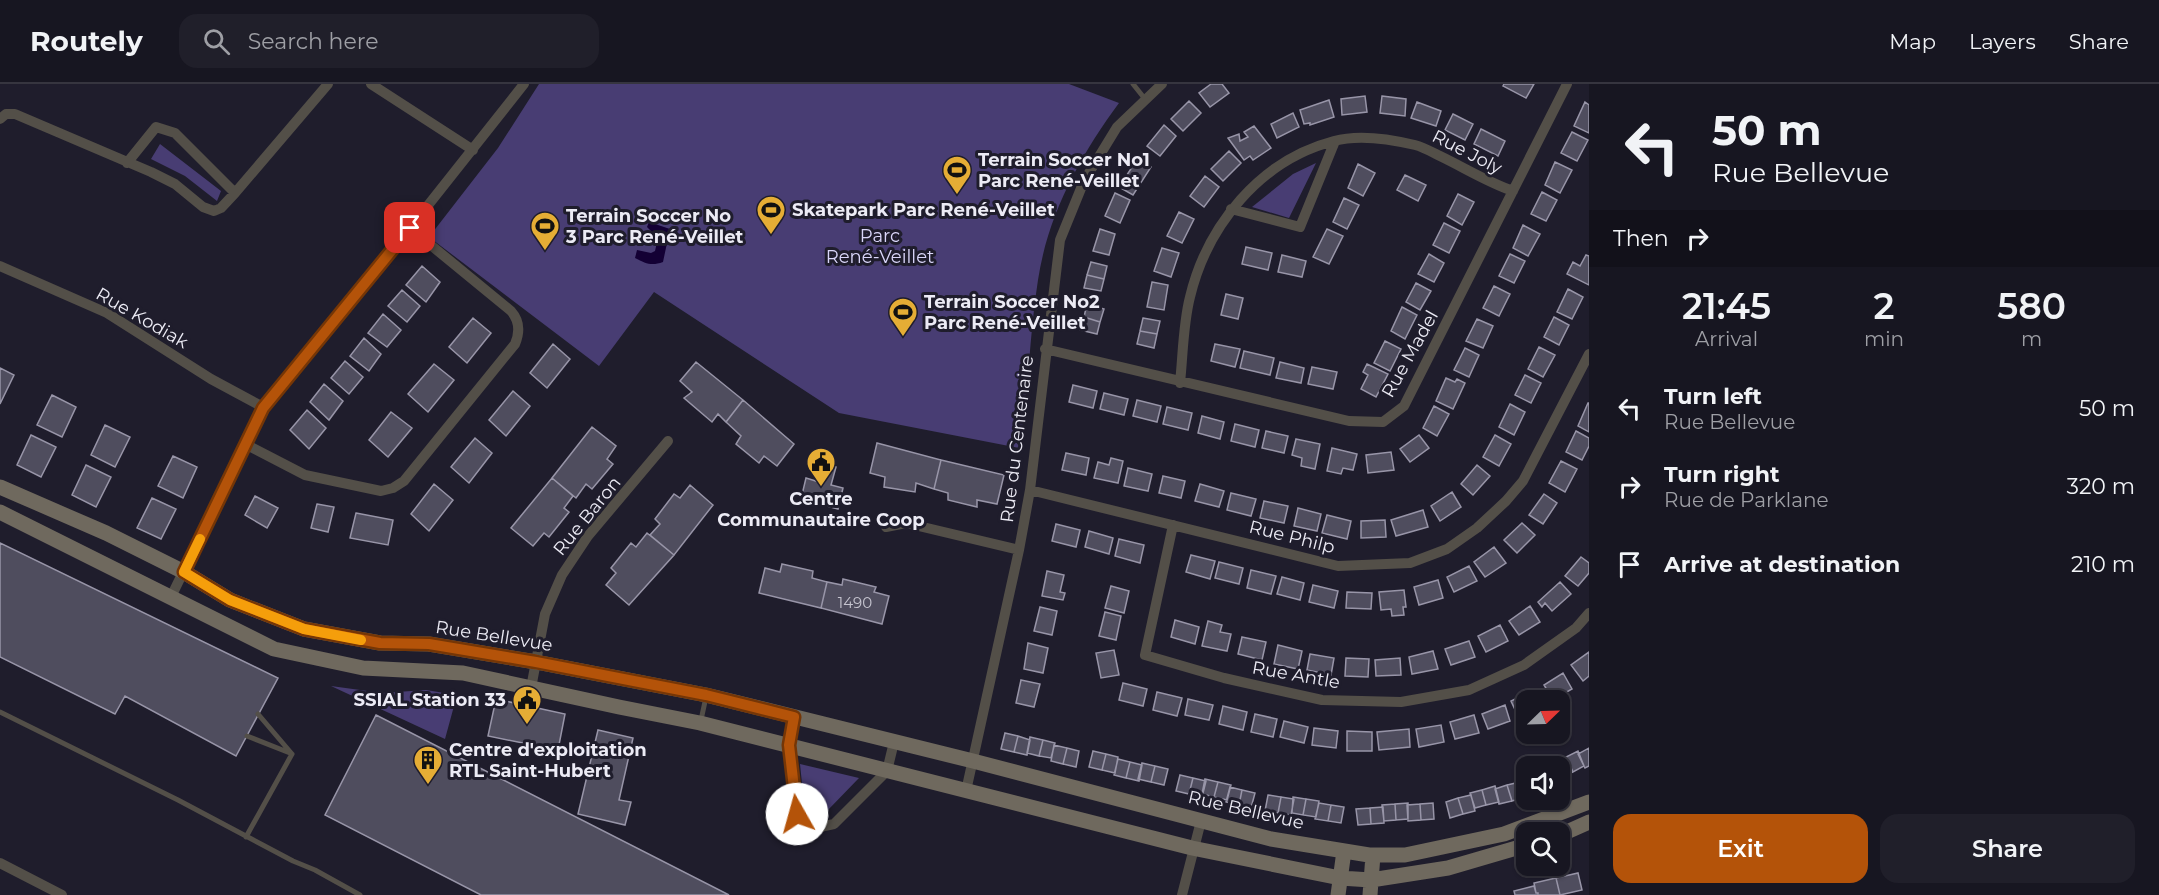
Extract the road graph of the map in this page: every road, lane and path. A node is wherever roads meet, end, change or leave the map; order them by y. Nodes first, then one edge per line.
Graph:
1 (328, 84) edge
2 (371, 84) edge
3 (524, 84) edge
4 (1133, 84) edge
5 (1161, 84) edge
6 (1567, 84) edge
7 (1145, 99) junction
8 (0, 118) edge
9 (1335, 141) junction
10 (473, 150) junction
11 (127, 163) junction
12 (1513, 191) junction
13 (235, 193) junction
14 (1231, 209) junction
15 (410, 228) junction
16 (0, 266) edge
17 (1046, 350) junction
18 (1589, 354) edge
19 (1180, 383) junction
20 (263, 408) junction
21 (668, 441) dead end
22 (245, 444) junction
23 (0, 487) edge
24 (1030, 490) junction
25 (0, 512) edge
26 (1173, 525) junction
27 (886, 527) dead end
28 (1019, 550) junction
29 (184, 572) junction
30 (171, 597) junction
31 (1589, 613) edge
32 (536, 662) junction
33 (531, 688) junction
34 (706, 695) junction
35 (0, 712) edge
36 (258, 714) dead end
37 (794, 717) junction
38 (700, 723) junction
39 (247, 736) dead end
40 (894, 742) junction
41 (789, 745) junction
42 (292, 754) junction
43 (973, 761) junction
44 (887, 771) junction
45 (966, 791) junction
46 (1589, 802) edge
47 (1201, 821) junction
48 (1589, 822) edge
49 (1570, 831) edge
50 (246, 837) junction
51 (1192, 848) junction
52 (1516, 848) edge
53 (1344, 851) junction
54 (1373, 855) junction
55 (0, 863) edge
56 (1340, 878) junction
57 (1370, 888) edge
58 (62, 895) edge
59 (360, 895) edge
60 (1182, 895) edge
61 (1338, 895) edge

1 - 13 street
2 - 10 street
3 - 10 street
4 - 7 lane
5 - 7 street, Rue du Centenaire
6 - 12 street, Rue Madel
7 - 17 street, Rue du Centenaire
8 - 11 street
9 - 12 street, Rue Joly
9 - 14 street, Rue Joly
9 - 14 street
10 - 15 street
11 - 13 street
11 - 13 street
12 - 19 street, Rue Madel
14 - 19 street, Rue Joly
15 - 20 street
15 - 22 street
16 - 20 street, Rue Kodiak
17 - 19 street, Rue Madel
17 - 24 street, Rue du Centenaire
18 - 26 street, Rue Philp
20 - 22 street
21 - 32 street, Rue Baron
22 - 29 street
23 - 29 street, Rue Bellevue
24 - 26 street, Rue Philp
24 - 28 street, Rue du Centenaire
25 - 30 street
26 - 31 street, Rue Antle
27 - 28 street
28 - 43 street, Rue du Centenaire
29 - 30 street
29 - 32 street, Rue Bellevue
30 - 33 street
32 - 33 street, Rue Baron
32 - 34 street, Rue Bellevue
33 - 38 street
34 - 37 street, Rue Bellevue
34 - 38 lane
35 - 50 lane
36 - 42 lane
37 - 40 street, Rue Bellevue
37 - 41 street
38 - 41 street
39 - 42 lane
40 - 43 street, Rue Bellevue
40 - 44 street
41 - 44 street
41 - 44 street
42 - 50 lane
43 - 45 street, Rue du Centenaire
43 - 47 street, Rue Bellevue
44 - 45 street
45 - 51 street
46 - 54 street, Rue Bellevue
47 - 51 street
47 - 53 street, Rue Bellevue
48 - 49 street
50 - 59 lane
51 - 56 street
51 - 60 street
52 - 57 street
53 - 54 street, Rue Bellevue
53 - 56 street
54 - 57 street
55 - 58 street
56 - 57 street
56 - 61 street

